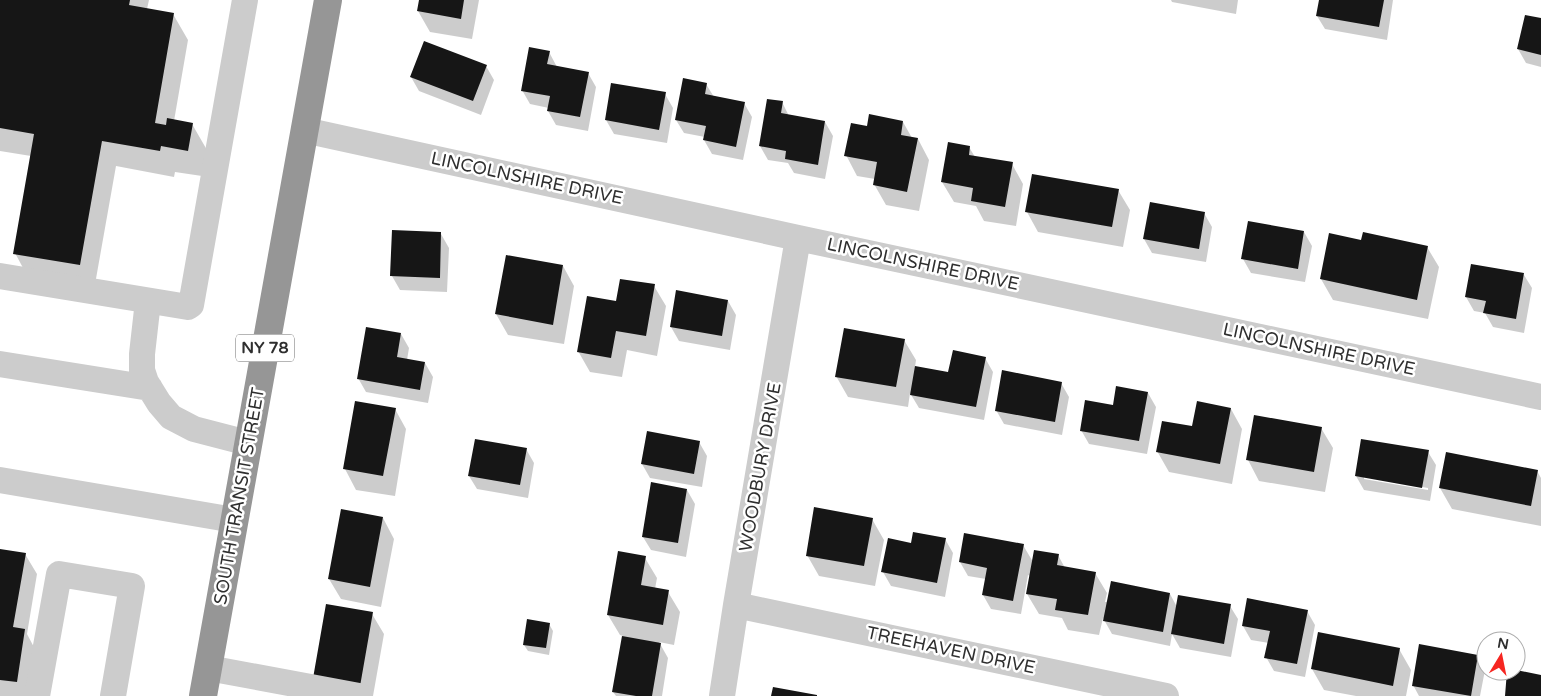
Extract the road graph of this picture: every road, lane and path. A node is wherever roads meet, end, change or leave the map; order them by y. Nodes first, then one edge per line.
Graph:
1 (245, 0) edge
2 (328, 0) edge
3 (304, 130) junction
4 (798, 238) junction
5 (0, 276) edge
6 (148, 300) junction
7 (0, 364) edge
8 (150, 388) junction
9 (1541, 397) edge
10 (248, 442) junction
11 (0, 480) edge
12 (234, 520) junction
13 (736, 605) junction
14 (208, 668) junction
15 (37, 696) edge
16 (113, 696) edge
17 (203, 696) edge
18 (359, 696) edge
19 (722, 696) edge
20 (1166, 696) edge

1 - 6 street
2 - 3 highway, SOUTH TRANSIT STREET / NY 78
3 - 4 street, LINCOLNSHIRE DRIVE
3 - 10 highway, SOUTH TRANSIT STREET / NY 78
4 - 9 street, LINCOLNSHIRE DRIVE
4 - 13 street, WOODBURY DRIVE
5 - 6 street
6 - 8 street
7 - 8 street
8 - 10 street
10 - 12 highway, SOUTH TRANSIT STREET / NY 78
11 - 12 street
12 - 14 highway, SOUTH TRANSIT STREET / NY 78
13 - 19 street, WOODBURY DRIVE
13 - 20 street, TREEHAVEN DRIVE
14 - 17 highway, SOUTH TRANSIT STREET / NY 78
14 - 18 street
15 - 16 street

